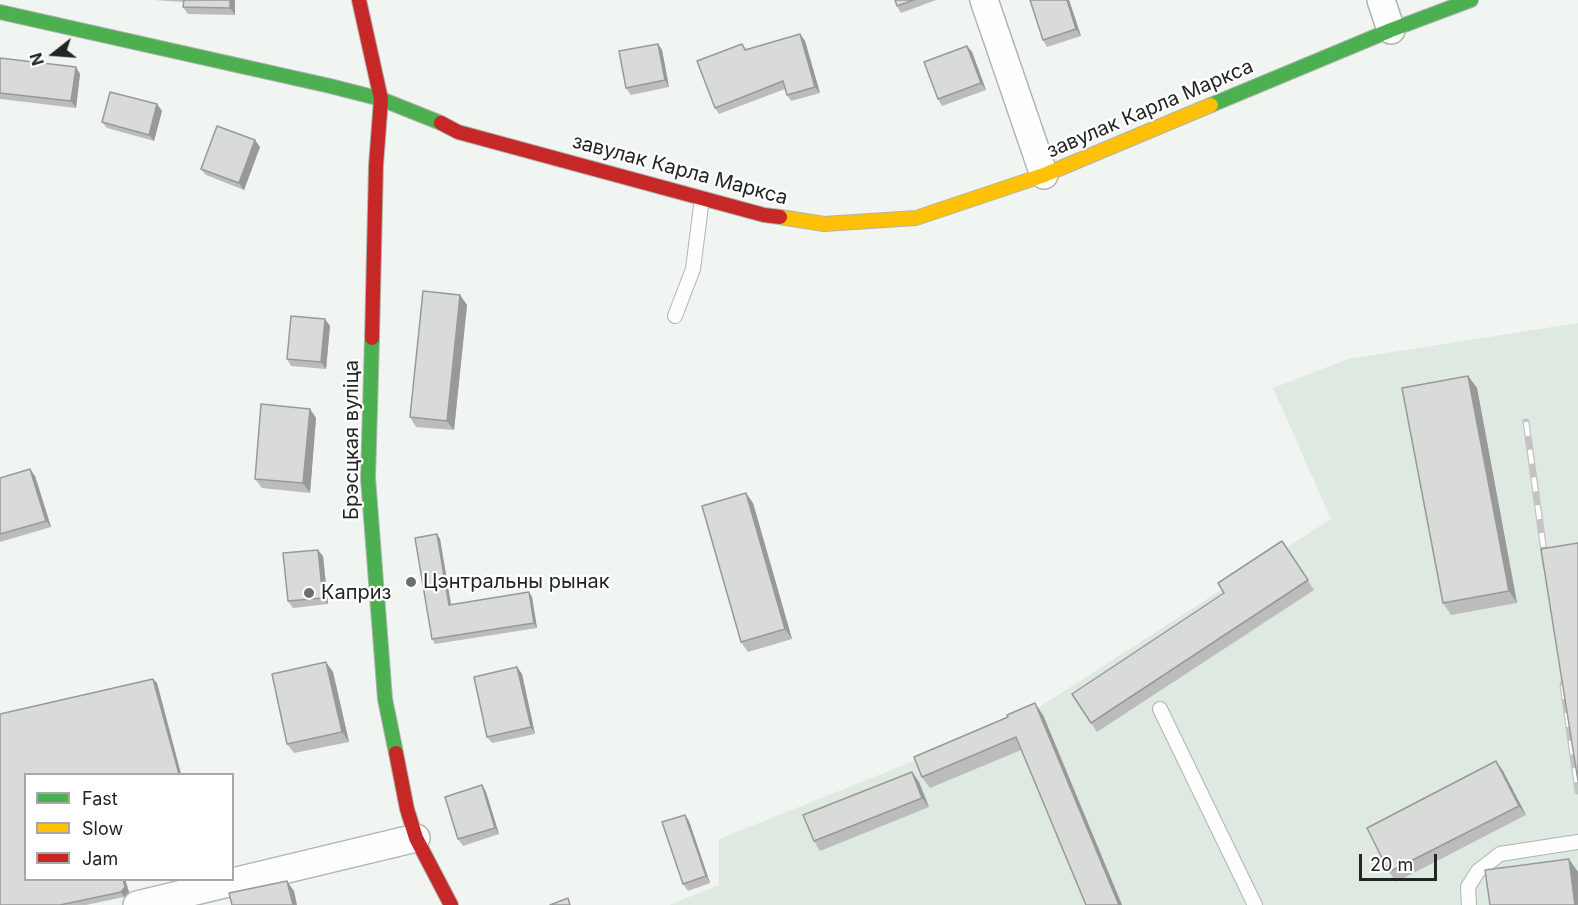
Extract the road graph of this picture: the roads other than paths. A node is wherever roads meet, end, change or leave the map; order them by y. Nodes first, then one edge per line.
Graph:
1 (359, 0) edge
2 (984, 0) edge
3 (1381, 0) edge
4 (1471, 0) edge
5 (0, 12) edge
6 (1391, 30) junction
7 (381, 99) junction
8 (1044, 175) junction
9 (702, 198) junction
10 (675, 316) dead end
11 (1161, 709) dead end
12 (416, 838) junction
13 (1578, 842) edge
14 (137, 905) edge
15 (451, 905) edge
16 (1255, 905) edge
17 (1469, 905) edge

1 - 7 street, Брэсцкая вуліца
2 - 8 street
3 - 6 street
4 - 6 street, завулак Карла Маркса
5 - 7 street, завулак Карла Маркса
6 - 8 street, завулак Карла Маркса
7 - 9 street, завулак Карла Маркса
7 - 12 street, Брэсцкая вуліца
8 - 9 street, завулак Карла Маркса
9 - 10 lane
11 - 16 lane
12 - 14 street
12 - 15 street, Брэсцкая вуліца
13 - 17 lane

